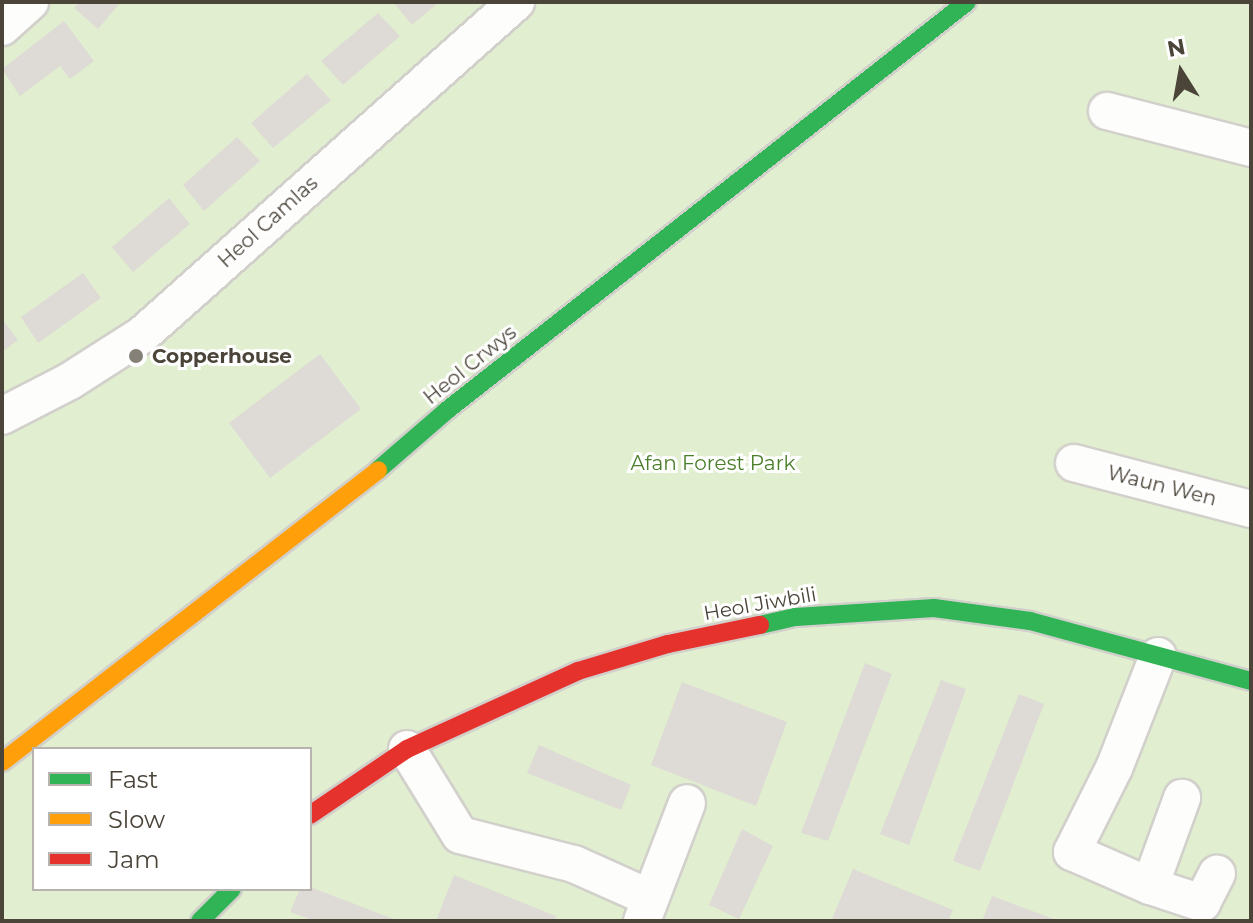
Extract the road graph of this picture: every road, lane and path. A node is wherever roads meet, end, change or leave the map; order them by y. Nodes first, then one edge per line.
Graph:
1 (30, 2) edge
2 (516, 2) edge
3 (967, 2) edge
4 (2, 27) edge
5 (1107, 111) dead end
6 (1251, 148) edge
7 (2, 416) edge
8 (1074, 463) dead end
9 (1251, 509) edge
10 (1158, 656) junction
11 (1251, 681) edge
12 (407, 749) junction
13 (2, 762) edge
14 (1182, 798) dead end
15 (687, 803) dead end
16 (312, 814) edge
17 (1217, 874) dead end
18 (1150, 886) junction
19 (230, 891) edge
20 (646, 910) edge
21 (200, 921) edge

1 - 4 street
2 - 7 street, Heol Camlas
3 - 13 street, Heol Crwys
5 - 6 street
8 - 9 street, Waun Wen
10 - 11 street, Heol Jiwbili
10 - 12 street, Heol Jiwbili
10 - 18 street
12 - 16 street, Heol Jiwbili
12 - 20 street
14 - 18 street
15 - 20 street
17 - 18 street
19 - 21 street

